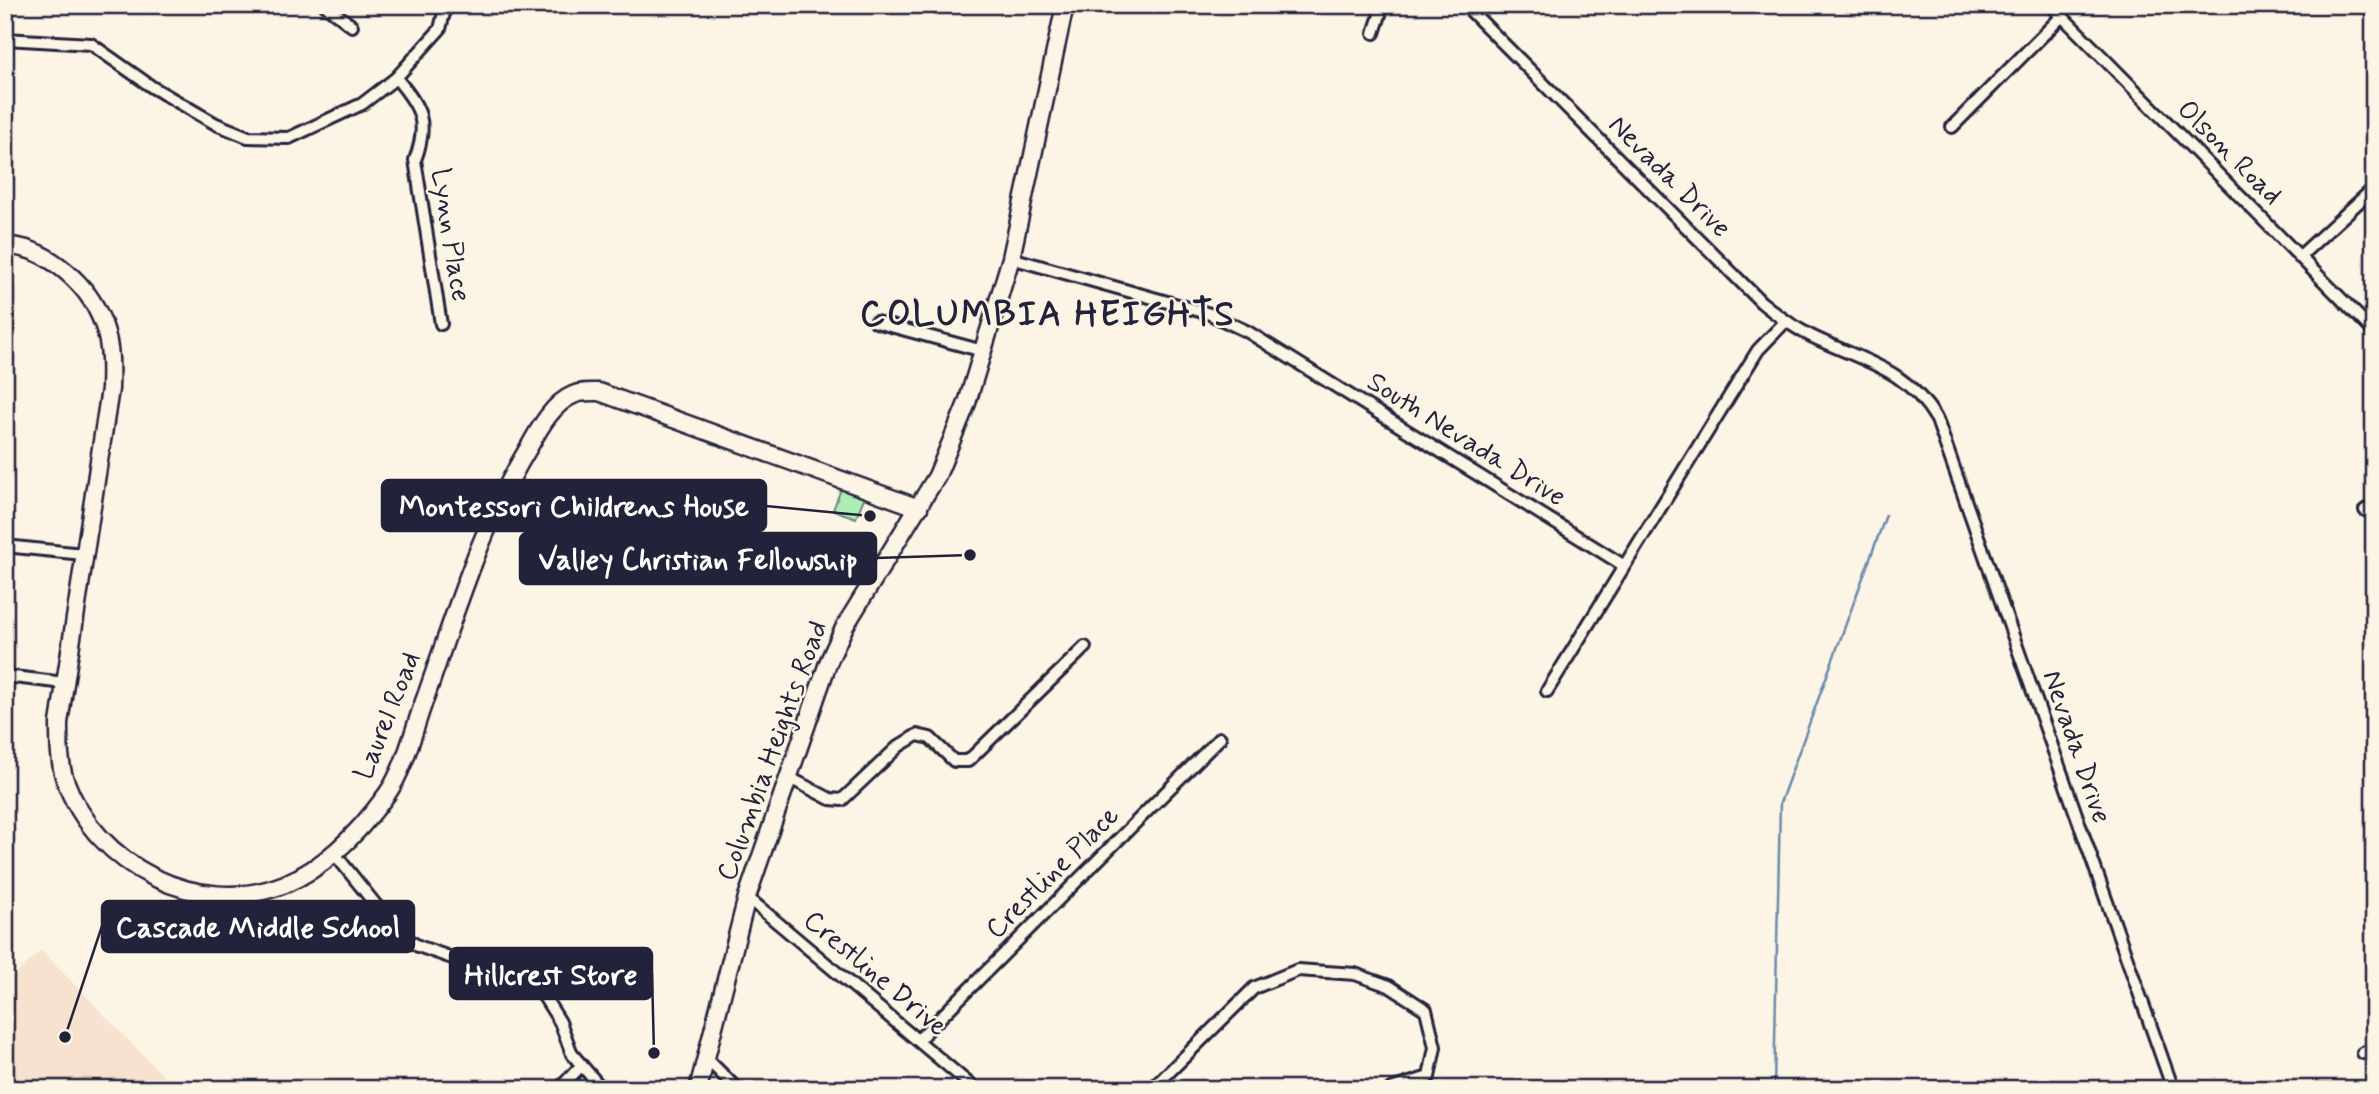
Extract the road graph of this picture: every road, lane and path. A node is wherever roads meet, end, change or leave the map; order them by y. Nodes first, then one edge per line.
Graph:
1 (325, 5) edge
2 (446, 5) edge
3 (1065, 5) edge
4 (1377, 5) edge
5 (1465, 5) edge
6 (2051, 5) edge
7 (2062, 16) junction
8 (352, 26) dead end
9 (1374, 33) dead end
10 (5, 39) edge
11 (396, 78) junction
12 (1952, 127) dead end
13 (2374, 188) edge
14 (5, 246) edge
15 (2299, 257) junction
16 (1011, 258) junction
17 (876, 322) dead end
18 (1785, 322) junction
19 (441, 324) dead end
20 (2374, 332) edge
21 (983, 351) junction
22 (919, 508) junction
23 (5, 546) edge
24 (83, 554) junction
25 (1623, 565) junction
26 (1085, 647) dead end
27 (5, 676) edge
28 (65, 683) junction
29 (1547, 691) dead end
30 (1220, 738) dead end
31 (788, 777) junction
32 (334, 853) junction
33 (747, 897) junction
34 (918, 1040) junction
35 (706, 1058) junction
36 (580, 1067) junction
37 (973, 1087) dead end
38 (559, 1089) edge
39 (603, 1089) edge
40 (698, 1089) edge
41 (737, 1089) edge
42 (1152, 1089) edge
43 (1391, 1089) edge
44 (2173, 1089) edge

1 - 8 street
2 - 11 street
3 - 16 street, Columbia Heights Road
4 - 9 street
5 - 18 street, Nevada Drive
6 - 7 street, Olson Road
7 - 12 street
7 - 15 street, Olson Road
10 - 11 street
11 - 19 street, Lynn Place
13 - 15 street
14 - 24 street, Laurel Road
15 - 20 street, Olson Road
16 - 21 street, Columbia Heights Road
16 - 25 street, South Nevada Drive
17 - 21 street
18 - 25 street
18 - 44 street, Nevada Drive
21 - 22 street, Columbia Heights Road
22 - 31 street, Columbia Heights Road
22 - 32 street, Laurel Road
23 - 24 street
24 - 28 street, Laurel Road
25 - 29 street
26 - 31 street
27 - 28 street
28 - 32 street, Laurel Road
30 - 34 street, Crestline Place
31 - 33 street, Columbia Heights Road
32 - 36 street
33 - 34 street, Crestline Drive
33 - 35 street, Columbia Heights Road
34 - 37 street, Crestline Drive
35 - 40 street, Columbia Heights Road
35 - 41 street
36 - 38 street
36 - 39 street
42 - 43 street

